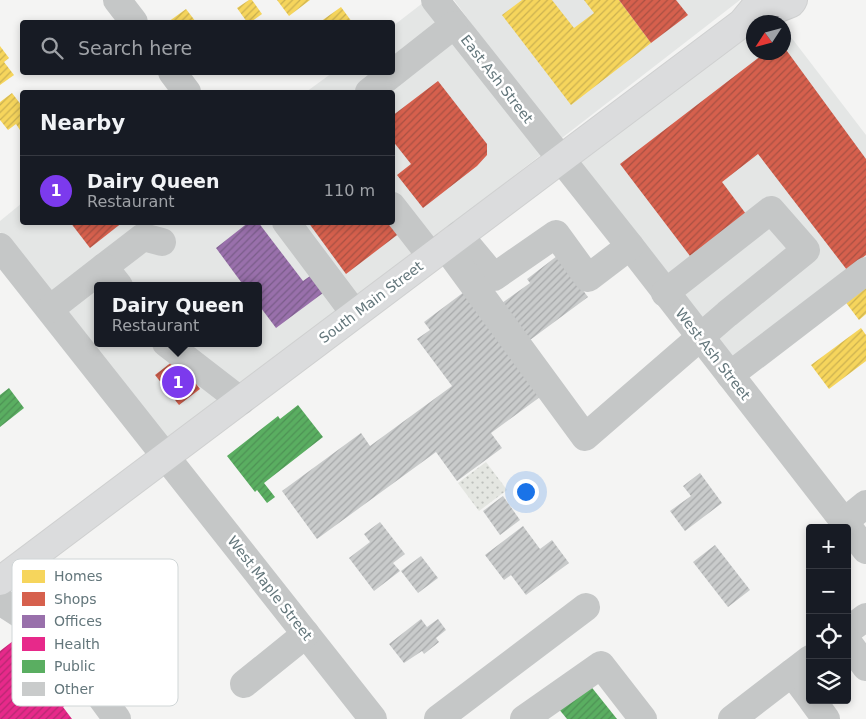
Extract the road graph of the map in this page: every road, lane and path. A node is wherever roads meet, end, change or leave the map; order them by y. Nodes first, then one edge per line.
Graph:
1 (117, 0) edge
2 (761, 0) edge
3 (793, 0) edge
4 (438, 1) edge
5 (132, 20) edge
6 (742, 23) junction
7 (454, 25) junction
8 (395, 72) edge
9 (174, 75) edge
10 (391, 75) edge
11 (186, 90) edge
12 (372, 90) edge
13 (560, 158) junction
14 (395, 208) edge
15 (288, 225) edge
16 (162, 242) dead end
17 (445, 246) junction
18 (630, 246) junction
19 (0, 247) edge
20 (866, 271) edge
21 (112, 276) edge
22 (101, 282) edge
23 (94, 286) edge
24 (664, 293) junction
25 (50, 309) junction
26 (355, 314) junction
27 (700, 337) junction
28 (171, 347) edge
29 (730, 375) junction
30 (241, 402) junction
31 (168, 457) junction
32 (866, 504) edge
33 (844, 522) junction
34 (866, 550) edge
35 (34, 556) junction
36 (30, 559) edge
37 (34, 559) edge
38 (12, 574) edge
39 (2, 582) edge
40 (12, 592) edge
41 (586, 607) dead end
42 (866, 617) edge
43 (851, 628) edge
44 (306, 634) junction
45 (851, 646) edge
46 (801, 666) edge
47 (866, 667) edge
48 (806, 683) edge
49 (244, 684) dead end
50 (815, 704) edge
51 (107, 706) tunnel mouth
52 (117, 719) edge
53 (372, 719) edge
54 (438, 719) edge
55 (524, 719) edge
56 (643, 719) edge
57 (732, 719) edge
58 (826, 719) edge

1 - 5 street
2 - 6 main road, South Main Street
3 - 6 main road, South Main Street
4 - 7 street, East Ash Street
6 - 13 main road, South Main Street
7 - 8 street
7 - 13 street, East Ash Street
9 - 11 street
10 - 12 street
13 - 17 main road, South Main Street
13 - 18 street, West Ash Street
14 - 17 street
15 - 26 street
16 - 21 street
17 - 18 street
17 - 26 main road, South Main Street
17 - 27 street
18 - 24 street, West Ash Street
19 - 25 street, West Maple Street
20 - 29 street
21 - 22 street
23 - 25 street
24 - 27 street, West Ash Street
24 - 27 street
25 - 31 street, West Maple Street
26 - 30 main road, South Main Street
27 - 29 street, West Ash Street
28 - 30 street
29 - 33 street, West Ash Street
30 - 31 main road, South Main Street
31 - 35 main road, South Main Street
31 - 44 street, West Maple Street
32 - 33 street
33 - 34 street, West Ash Street
35 - 36 main road, South Main Street
35 - 37 street
38 - 39 main road, South Main Street
39 - 40 street
41 - 54 street
42 - 43 street
44 - 49 street
44 - 53 street, West Maple Street
45 - 47 street
46 - 48 street
46 - 57 street
50 - 58 street
51 - 52 street
55 - 56 street

